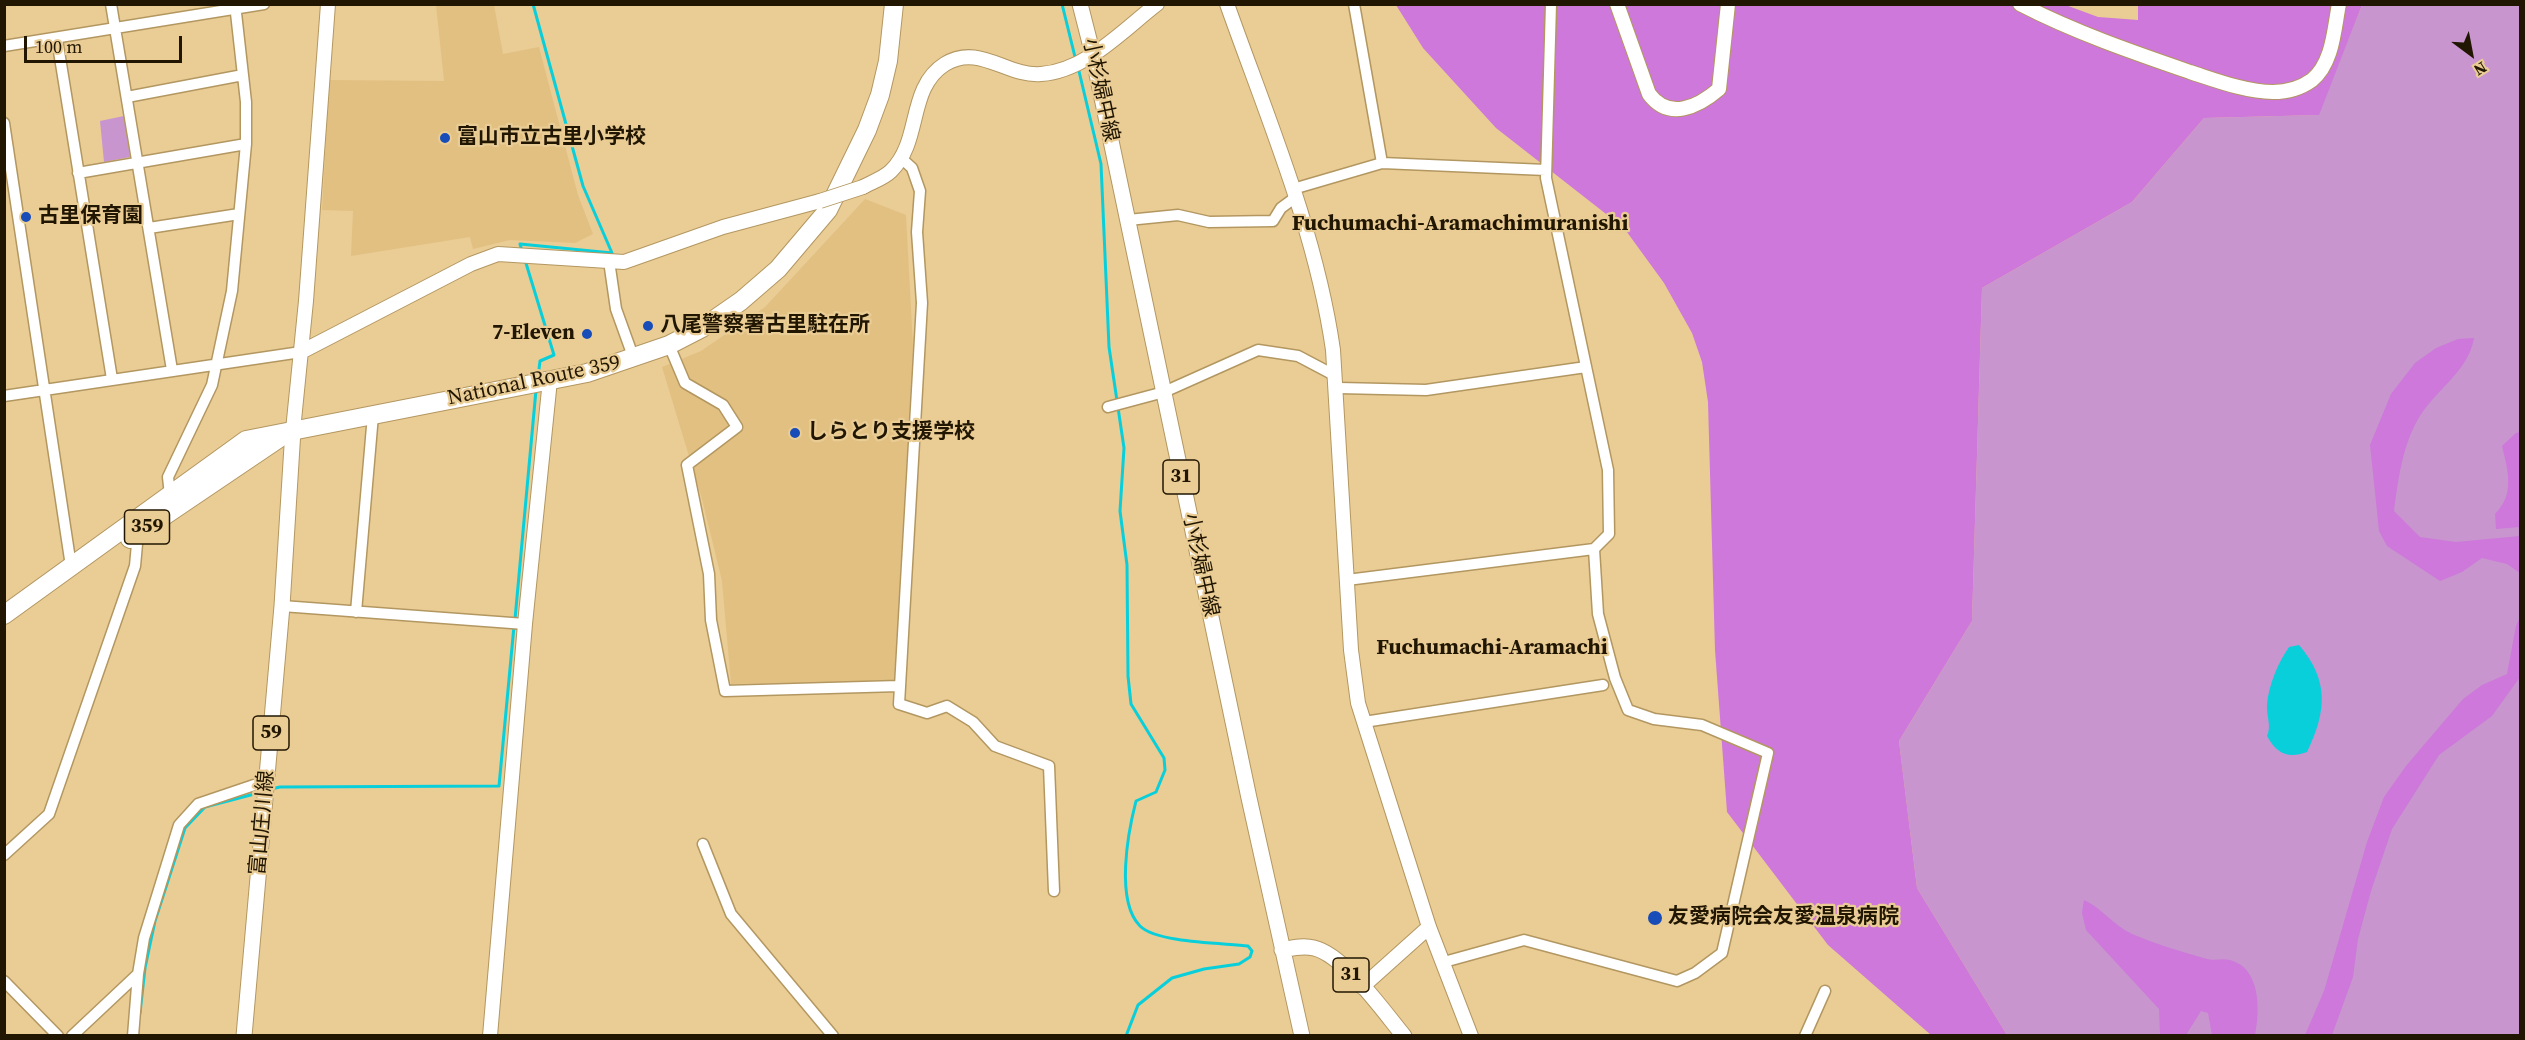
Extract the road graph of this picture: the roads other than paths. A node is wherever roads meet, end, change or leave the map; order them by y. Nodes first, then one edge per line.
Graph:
1 (111, 4) edge
2 (264, 4) edge
3 (328, 4) edge
4 (894, 4) edge
5 (1080, 4) edge
6 (1157, 4) edge
7 (1227, 4) edge
8 (1354, 4) edge
9 (1551, 4) edge
10 (1617, 4) edge
11 (1728, 4) edge
12 (2020, 4) edge
13 (2339, 4) edge
14 (236, 7) edge
15 (115, 30) junction
16 (57, 39) junction
17 (4, 46) edge
18 (1093, 55) junction
19 (243, 75) junction
20 (127, 97) junction
21 (4, 123) edge
22 (246, 144) junction
23 (901, 158) junction
24 (138, 163) junction
25 (1382, 163) junction
26 (1546, 170) junction
27 (78, 173) junction
28 (1294, 193) junction
29 (239, 214) junction
30 (1128, 220) junction
31 (148, 228) junction
32 (609, 261) junction
33 (669, 345) junction
34 (301, 352) junction
35 (634, 359) junction
36 (217, 363) junction
37 (1586, 367) junction
38 (172, 370) junction
39 (112, 379) junction
40 (550, 380) junction
41 (1337, 382) junction
42 (45, 389) junction
43 (1164, 392) junction
44 (4, 396) edge
45 (1108, 406) dead end
46 (373, 415) junction
47 (293, 430) junction
48 (170, 495) junction
49 (138, 533) junction
50 (1594, 549) junction
51 (71, 566) junction
52 (1347, 580) junction
53 (282, 606) junction
54 (356, 612) junction
55 (4, 615) edge
56 (525, 624) junction
57 (4, 629) edge
58 (1602, 685) dead end
59 (898, 686) junction
60 (1365, 722) junction
61 (266, 781) junction
62 (703, 844) dead end
63 (4, 855) edge
64 (1054, 891) dead end
65 (1430, 927) junction
66 (1282, 950) junction
67 (1444, 962) junction
68 (138, 974) junction
69 (4, 981) edge
70 (1362, 987) junction
71 (1825, 991) dead end
72 (58, 1035) edge
73 (72, 1035) edge
74 (133, 1035) edge
75 (244, 1035) edge
76 (490, 1035) edge
77 (832, 1035) edge
78 (1302, 1035) edge
79 (1404, 1035) edge
80 (1471, 1035) edge
81 (1805, 1035) edge

1 - 15 street
2 - 14 street
3 - 34 street
4 - 33 highway, National Route 359 / 359
5 - 18 main road, 小杉婦中線 / 31
6 - 18 street
7 - 28 street
8 - 25 street
9 - 26 street
10 - 11 street
12 - 13 street
14 - 15 street
14 - 19 street
15 - 16 street
15 - 20 street
16 - 17 street
16 - 27 street
18 - 23 street
18 - 30 main road, 小杉婦中線 / 31
19 - 20 street
19 - 22 street
20 - 24 street
21 - 42 street
22 - 24 street
22 - 29 street
23 - 32 street, bridge
23 - 59 street
24 - 27 street
24 - 31 street
25 - 26 street
25 - 28 street
26 - 37 street
27 - 39 street
28 - 30 street
28 - 41 street
29 - 31 street
29 - 36 street
30 - 43 main road, 小杉婦中線 / 31
31 - 38 street
32 - 34 street
32 - 35 street
33 - 35 highway, National Route 359 / 359
33 - 59 street
34 - 36 street
34 - 47 street
35 - 40 highway, National Route 359 / 359
36 - 38 street
36 - 48 street
37 - 41 street
37 - 50 street
38 - 39 street
39 - 42 street
40 - 46 highway, National Route 359 / 359
40 - 56 street
41 - 43 street
41 - 52 street
42 - 44 street
42 - 51 street
43 - 45 street
43 - 66 main road, 小杉婦中線 / 31
46 - 47 highway, National Route 359 / 359
46 - 54 street
47 - 48 highway, National Route 359 / 359
47 - 49 highway, National Route 359 / 359
47 - 53 main road, 富山庄川線 / 59
48 - 51 highway, National Route 359 / 359
49 - 57 highway, National Route 359 / 359
49 - 63 street
50 - 52 street
50 - 67 street
51 - 55 highway, National Route 359 / 359
52 - 60 street
53 - 54 street
53 - 61 main road, 富山庄川線 / 59
54 - 56 street
56 - 76 street
58 - 60 street
59 - 64 street
60 - 65 street
61 - 68 street
61 - 75 main road, 富山庄川線 / 59
62 - 77 street
65 - 67 street
65 - 70 street
66 - 70 main road, 31
66 - 78 main road, 小杉婦中線 / 31
67 - 80 street
68 - 73 street
68 - 74 street
69 - 72 street
70 - 79 main road, 31
71 - 81 street

